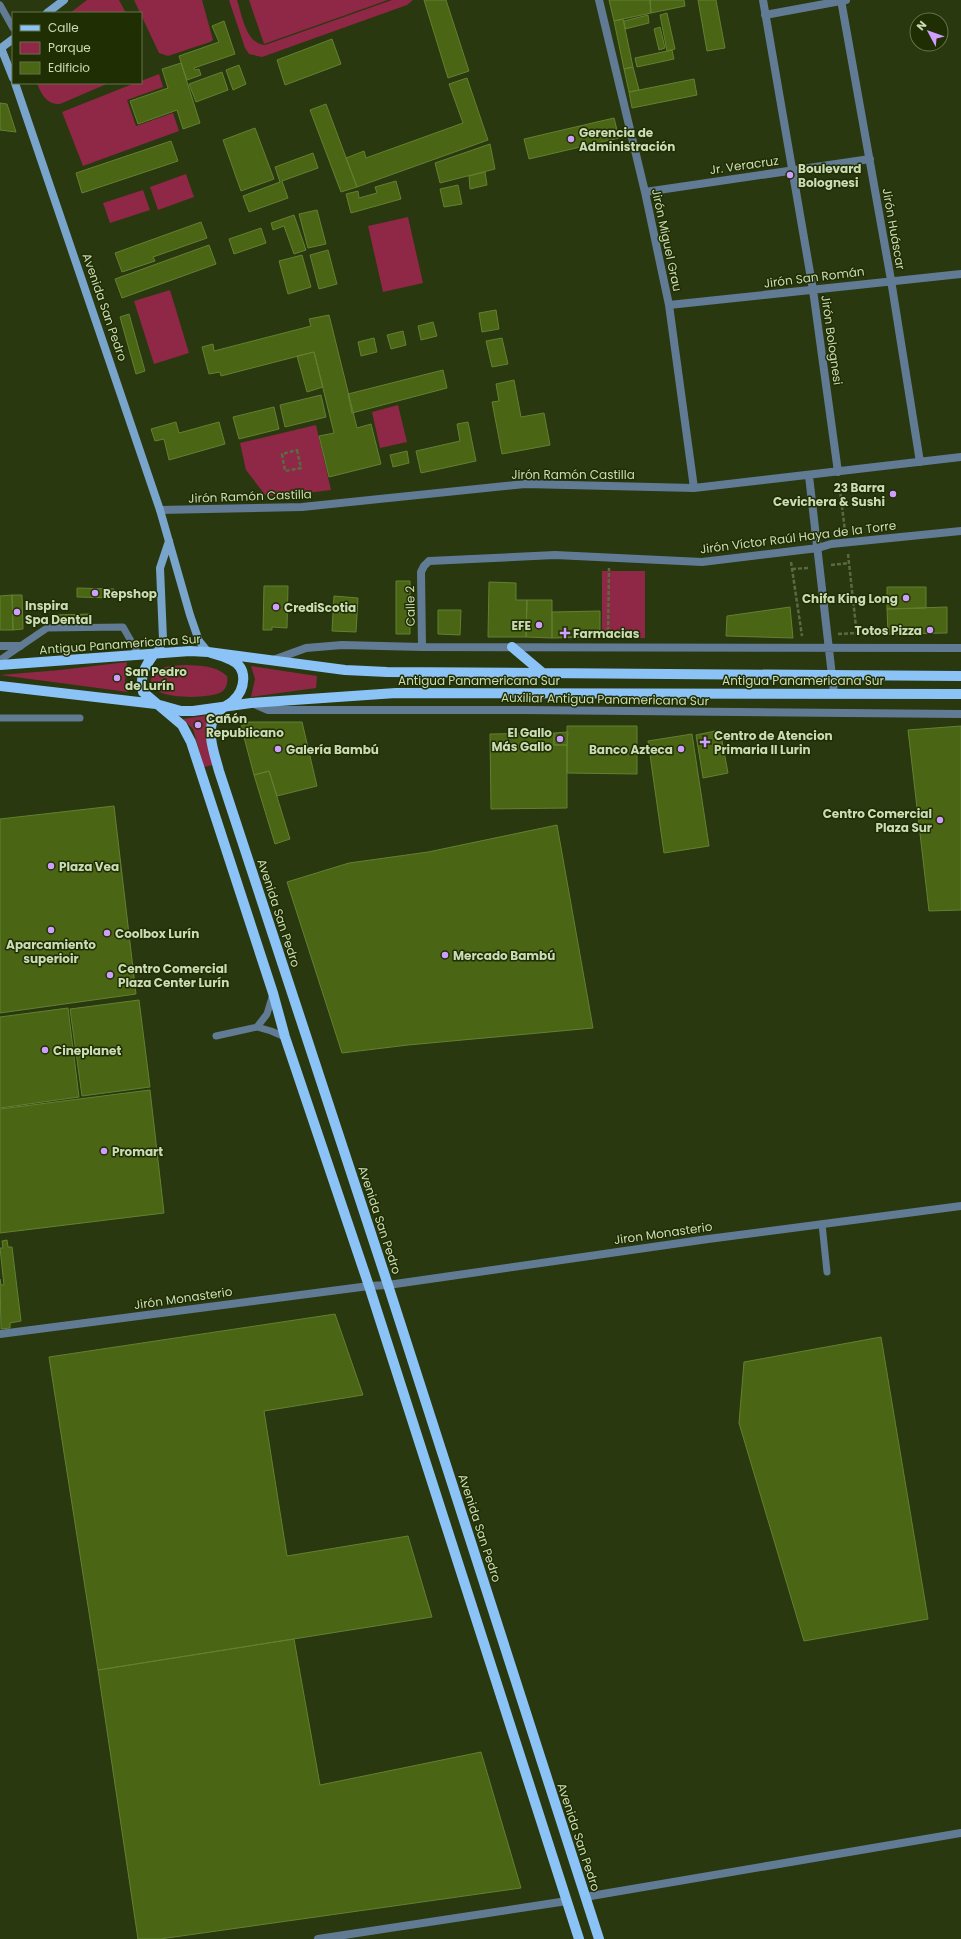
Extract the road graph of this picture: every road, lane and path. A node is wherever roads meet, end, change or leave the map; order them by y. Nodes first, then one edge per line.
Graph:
1 (64, 0) edge
2 (599, 0) edge
3 (762, 0) edge
4 (843, 0) edge
5 (0, 5) edge
6 (48, 12) edge
7 (765, 15) junction
8 (12, 26) edge
9 (12, 40) edge
10 (0, 48) edge
11 (12, 76) edge
12 (15, 84) edge
13 (870, 159) junction
14 (794, 170) junction
15 (645, 192) junction
16 (961, 274) edge
17 (891, 280) junction
18 (813, 290) junction
19 (669, 305) junction
20 (282, 454) joint
21 (961, 457) edge
22 (920, 462) junction
23 (838, 472) junction
24 (809, 476) junction
25 (694, 488) junction
26 (160, 510) junction
27 (961, 531) edge
28 (169, 540) junction
29 (847, 542) junction
30 (818, 548) junction
31 (790, 551) junction
32 (609, 558) junction
33 (424, 566) joint
34 (0, 646) edge
35 (20, 646) junction
36 (422, 647) junction
37 (512, 647) junction
38 (608, 647) junction
39 (804, 648) junction
40 (829, 648) junction
41 (859, 648) junction
42 (961, 648) edge
43 (208, 652) junction
44 (154, 654) junction
45 (139, 655) junction
46 (0, 660) edge
47 (272, 660) junction
48 (0, 665) edge
49 (544, 674) junction
50 (832, 675) junction
51 (961, 676) edge
52 (0, 686) edge
53 (834, 693) junction
54 (961, 694) edge
55 (251, 703) junction
56 (156, 704) junction
57 (222, 708) junction
58 (961, 714) edge
59 (0, 718) edge
60 (80, 718) dead end
61 (273, 993) junction
62 (257, 1028) junction
63 (216, 1036) dead end
64 (285, 1036) junction
65 (961, 1206) edge
66 (822, 1224) junction
67 (827, 1272) dead end
68 (388, 1285) junction
69 (368, 1286) junction
70 (0, 1334) edge
71 (961, 1833) edge
72 (585, 1897) junction
73 (567, 1901) junction
74 (318, 1939) edge
75 (579, 1939) edge
76 (599, 1939) edge

1 - 6 street
2 - 15 street, Jirón Miguel Grau
3 - 7 street, Jirón Bolognesi
4 - 7 street
4 - 13 street, Jirón Huáscar
5 - 8 lane
7 - 14 street, Jirón Bolognesi
9 - 10 street
10 - 11 street
12 - 26 street, Avenida San Pedro
13 - 14 street, Jr. Veracruz
13 - 17 street, Jirón Huáscar
14 - 15 street, Jr. Veracruz
14 - 18 street, Jirón Bolognesi
15 - 19 street, Jirón Miguel Grau
16 - 17 street, Jirón San Román
17 - 18 street, Jirón San Román
17 - 22 street, Jirón Huáscar
18 - 19 street, Jirón San Román
18 - 23 street, Jirón Bolognesi
19 - 25 street, Jirón Miguel Grau
20 - 20 path
21 - 22 street, Jirón Ramón Castilla
22 - 23 street, Jirón Ramón Castilla
23 - 24 street, Jirón Ramón Castilla
23 - 29 path
24 - 25 street, Jirón Ramón Castilla
24 - 30 street
25 - 26 street, Jirón Ramón Castilla
26 - 28 street, Avenida San Pedro
27 - 29 street, Jirón Víctor Raúl Haya de la Torre
28 - 43 street, Avenida San Pedro
28 - 44 street
29 - 30 street, Jirón Víctor Raúl Haya de la Torre
29 - 41 path
30 - 31 street, Jirón Víctor Raúl Haya de la Torre
30 - 40 street
31 - 32 street, Jirón Víctor Raúl Haya de la Torre
31 - 39 path
32 - 33 street, Jirón Víctor Raúl Haya de la Torre
32 - 38 path
33 - 36 street, Calle 2
34 - 35 street
35 - 45 lane
35 - 46 lane
36 - 37 street
36 - 47 street
37 - 38 street
37 - 49 main road
38 - 39 street
39 - 40 street
40 - 41 street
40 - 50 street
41 - 42 street
43 - 44 main road, Antigua Panamericana Sur
43 - 47 main road, Antigua Panamericana Sur
43 - 57 main road, Avenida San Pedro
44 - 45 main road, Antigua Panamericana Sur
44 - 56 main road
45 - 48 main road, Antigua Panamericana Sur
47 - 49 main road, Antigua Panamericana Sur
49 - 50 main road, Antigua Panamericana Sur
50 - 51 main road, Antigua Panamericana Sur
50 - 53 street
52 - 56 main road, Antigua Panamericana Sur
53 - 54 main road, Antigua Panamericana Sur
53 - 55 main road, Antigua Panamericana Sur
55 - 57 main road, Antigua Panamericana Sur
55 - 58 street, Auxiliar Antigua Panamericana Sur
56 - 57 main road, Antigua Panamericana Sur
56 - 61 main road
57 - 68 main road, Avenida San Pedro
59 - 60 lane
61 - 62 lane
61 - 64 main road
62 - 63 lane
62 - 64 lane
64 - 69 main road
65 - 66 street, Jiron Monasterio
66 - 67 lane
66 - 68 street, Jiron Monasterio
68 - 69 street, Jiron Monasterio
68 - 72 main road, Avenida San Pedro
69 - 70 street, Jirón Monasterio
69 - 73 main road
71 - 72 street
72 - 76 main road, Avenida San Pedro
73 - 74 street
73 - 75 main road

